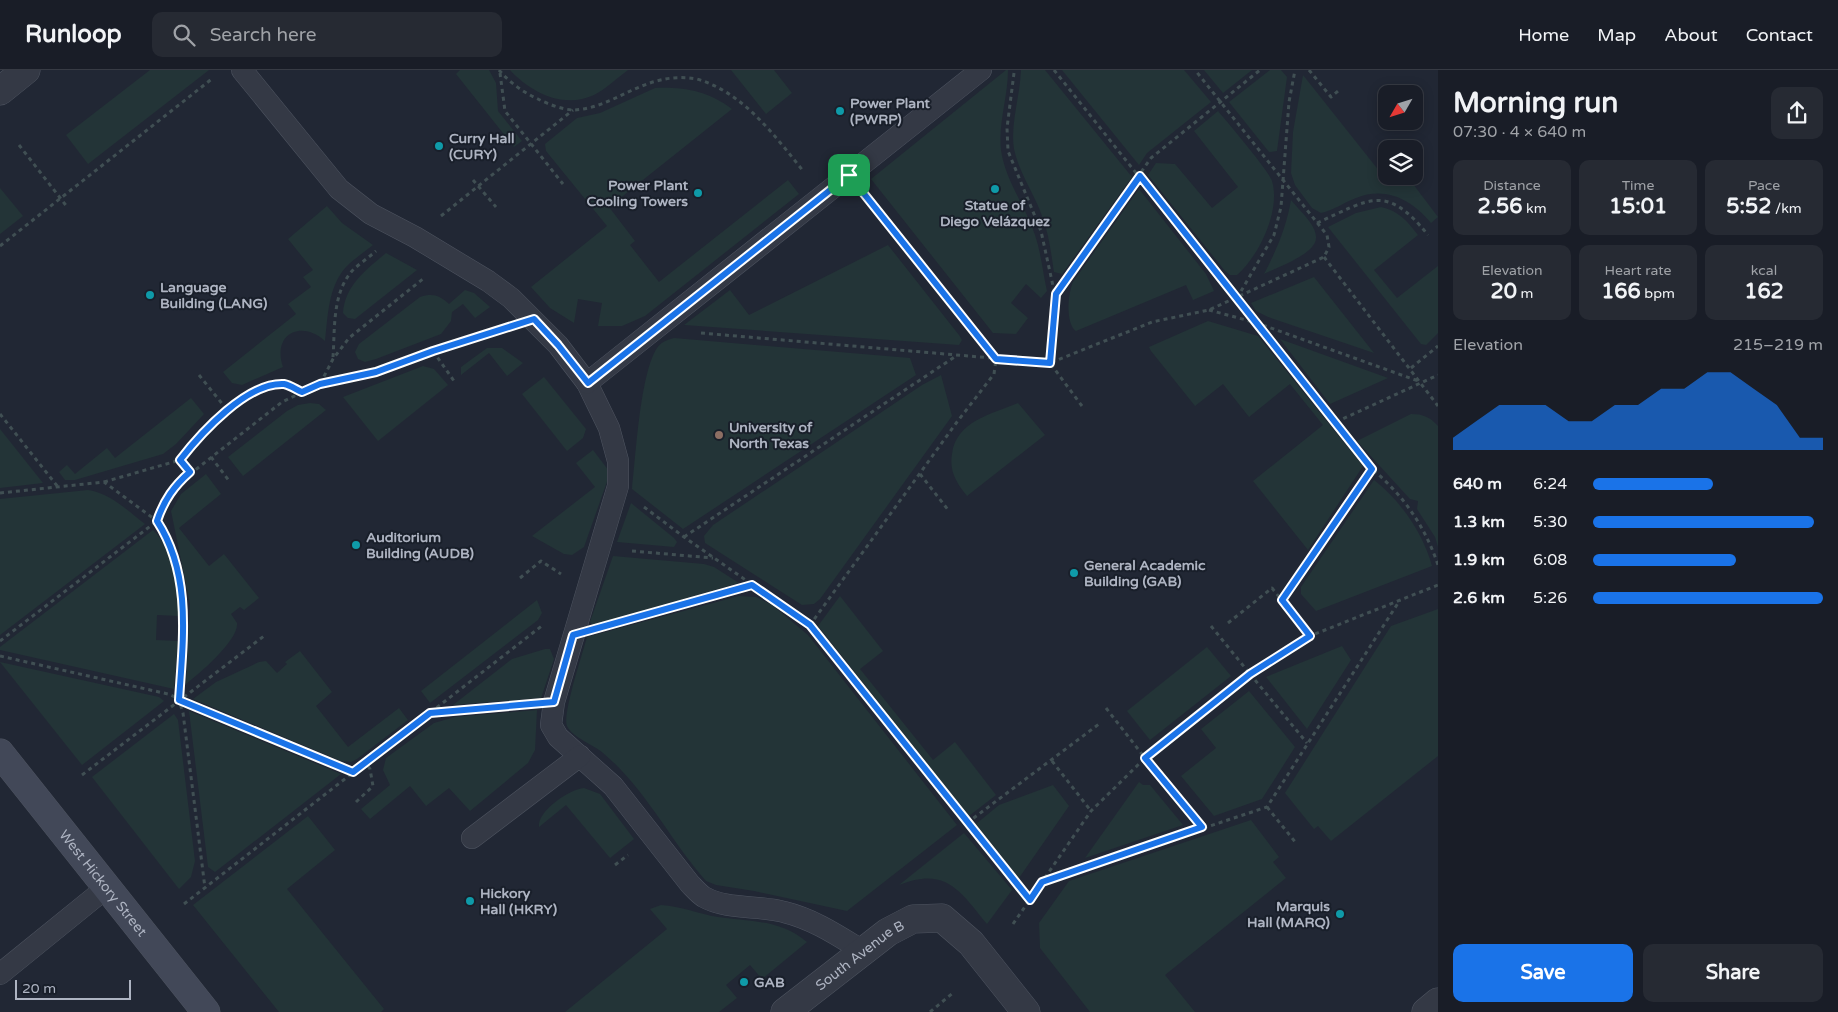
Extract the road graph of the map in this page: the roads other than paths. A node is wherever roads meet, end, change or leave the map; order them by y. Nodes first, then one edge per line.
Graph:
1 (26, 70) edge
2 (242, 70) edge
3 (981, 70) edge
4 (0, 92) edge
5 (588, 383) junction
6 (0, 753) edge
7 (580, 756) junction
8 (472, 838) dead end
9 (106, 888) junction
10 (863, 951) junction
11 (0, 974) edge
12 (1438, 1002) edge
13 (206, 1012) edge
14 (785, 1012) edge
15 (1026, 1012) edge
16 (1426, 1012) edge

1 - 4 street
2 - 5 lane
3 - 5 lane
5 - 7 lane
6 - 9 main road, West Hickory Street
7 - 8 lane
7 - 10 lane
9 - 11 lane
9 - 13 main road, West Hickory Street
10 - 14 street, South Avenue B
10 - 15 street, South Avenue B
12 - 16 street

